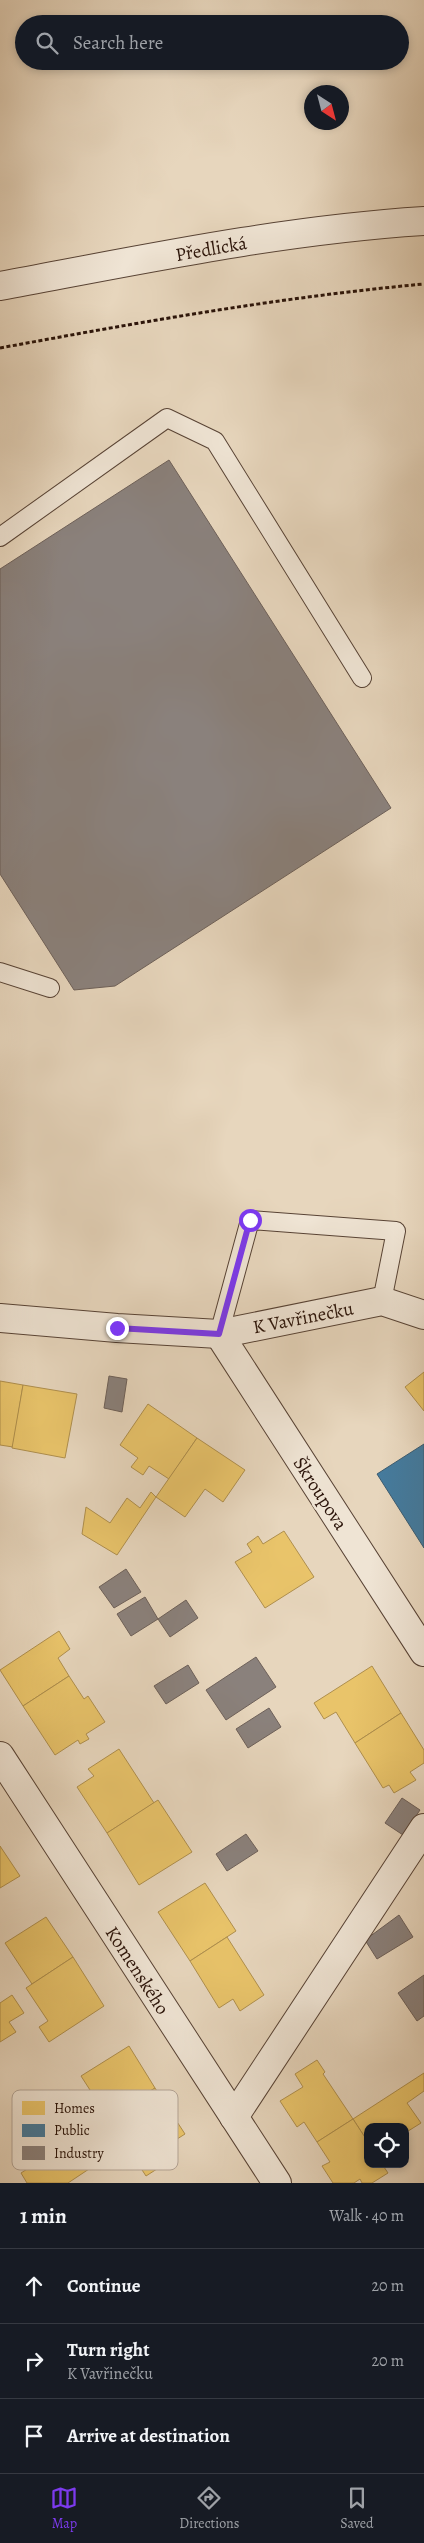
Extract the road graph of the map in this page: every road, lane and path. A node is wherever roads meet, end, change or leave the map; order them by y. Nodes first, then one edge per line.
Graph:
1 (424, 221) edge
2 (424, 284) edge
3 (0, 286) edge
4 (0, 348) edge
5 (0, 537) edge
6 (362, 678) dead end
7 (0, 972) edge
8 (50, 988) dead end
9 (382, 1301) junction
10 (424, 1315) edge
11 (0, 1318) edge
12 (219, 1334) junction
13 (424, 1652) edge
14 (0, 1756) edge
15 (424, 1828) edge
16 (234, 2117) junction
17 (276, 2183) edge

1 - 3 street, Předlická
2 - 4 path
5 - 6 lane
7 - 8 lane
9 - 10 street, K Vavřinečku
9 - 12 street, K Vavřinečku
9 - 12 lane
11 - 12 street, K Vavřinečku
12 - 13 street, Škroupova
14 - 16 street, Komenského
15 - 16 street
16 - 17 street, Komenského

